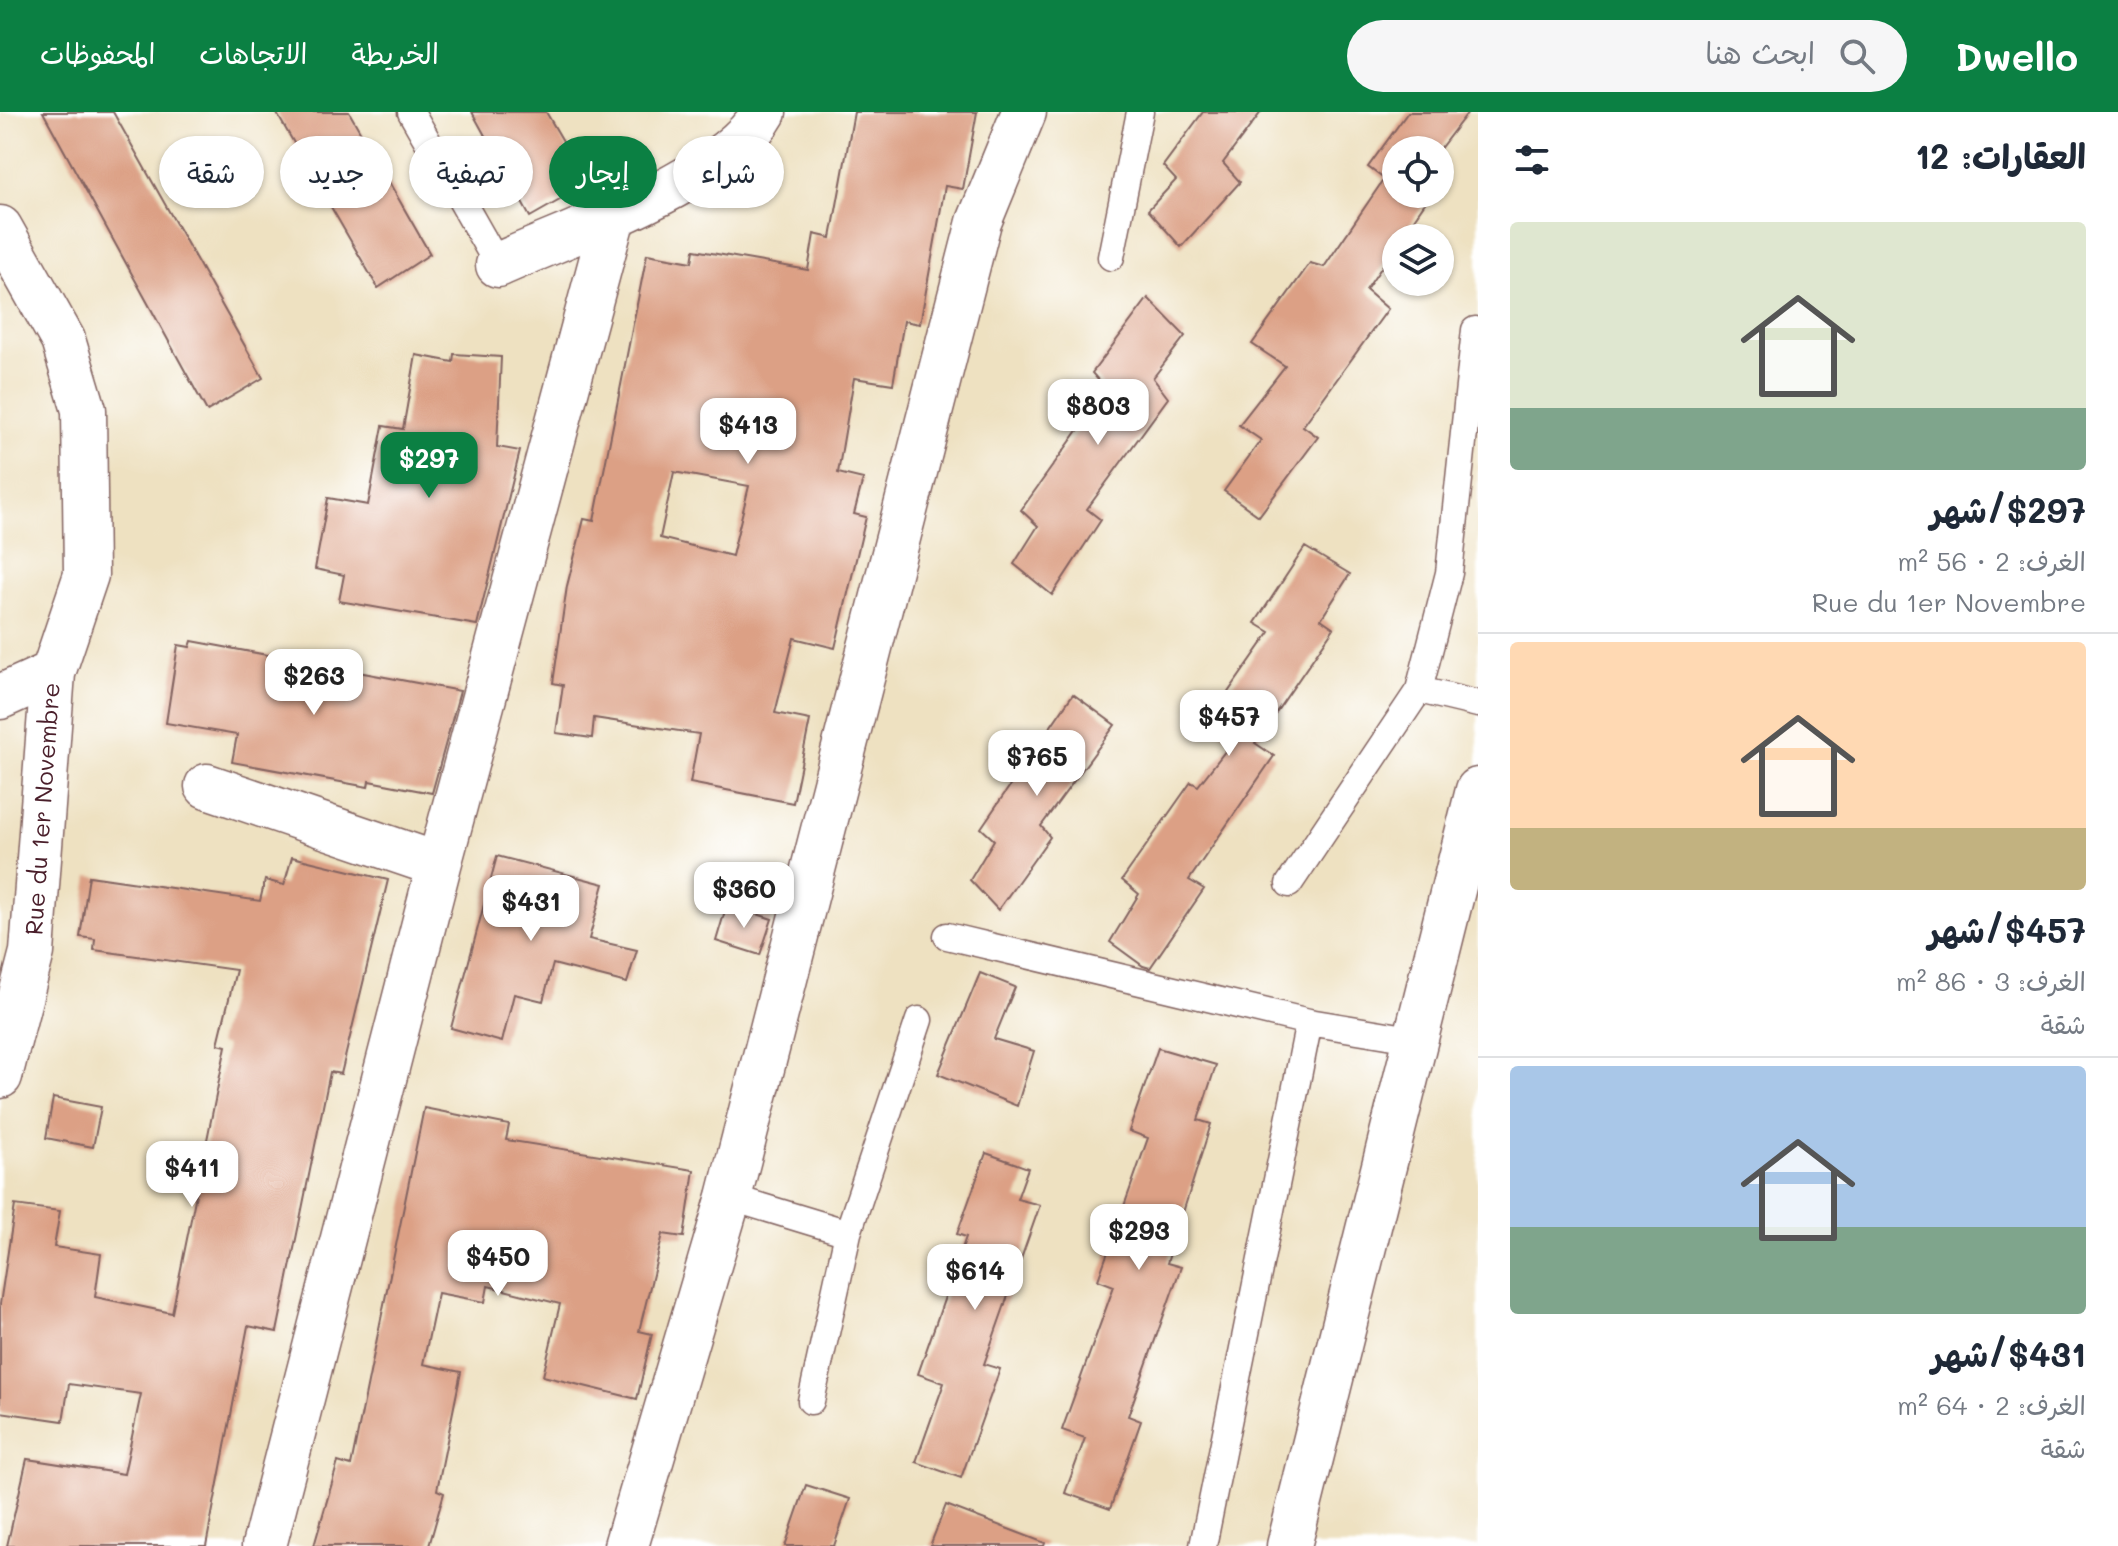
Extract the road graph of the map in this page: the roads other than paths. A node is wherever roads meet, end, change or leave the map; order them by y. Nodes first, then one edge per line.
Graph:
1 (411, 112) edge
2 (764, 112) edge
3 (1024, 112) edge
4 (1140, 112) edge
5 (614, 213) junction
6 (0, 228) edge
7 (1111, 257) dead end
8 (498, 265) joint
9 (1475, 330) dead end
10 (53, 673) junction
11 (1419, 690) junction
12 (0, 697) edge
13 (1478, 704) edge
14 (207, 786) dead end
15 (1478, 790) edge
16 (439, 865) junction
17 (1289, 884) dead end
18 (947, 936) dead end
19 (919, 1020) dead end
20 (1309, 1022) junction
21 (1418, 1040) junction
22 (3, 1061) edge
23 (729, 1197) junction
24 (848, 1233) junction
25 (811, 1401) dead end
26 (264, 1546) edge
27 (626, 1546) edge
28 (1203, 1546) edge
29 (1289, 1546) edge

1 - 8 lane
2 - 5 street
3 - 23 street
4 - 7 lane
5 - 8 street
5 - 16 street
6 - 10 street, Rue du 1er Novembre
9 - 11 lane
10 - 12 street
10 - 22 street, Rue du 1er Novembre
11 - 13 lane
11 - 17 lane
14 - 16 street
15 - 21 street
16 - 26 street
18 - 20 lane
19 - 24 lane
20 - 21 lane
20 - 28 lane
21 - 29 street
23 - 24 lane
23 - 27 street
24 - 25 lane

